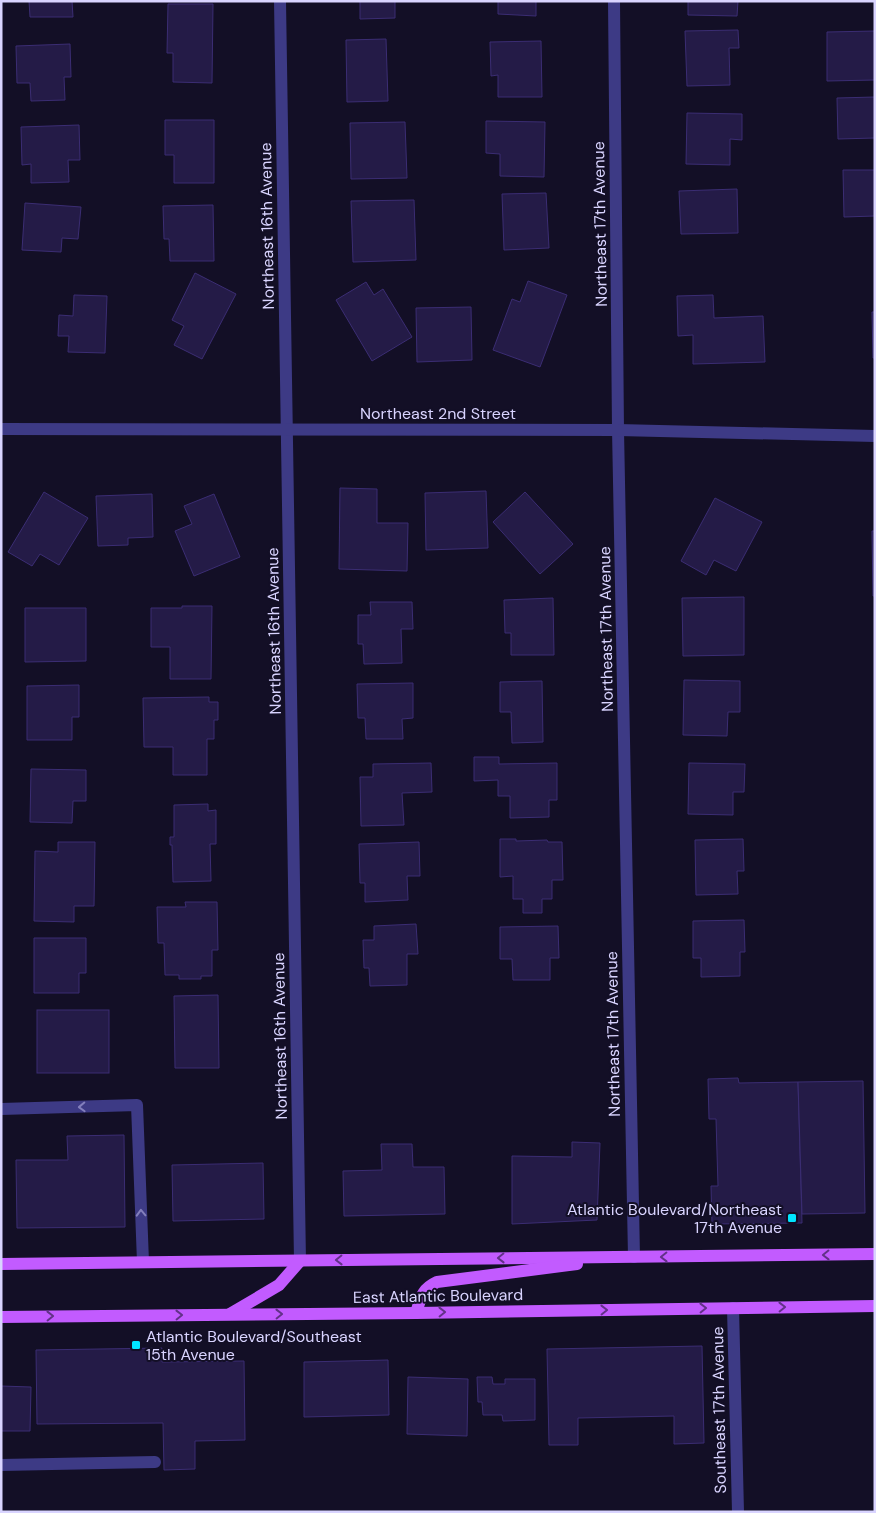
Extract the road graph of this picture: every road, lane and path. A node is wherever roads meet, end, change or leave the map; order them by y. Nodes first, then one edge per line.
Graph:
1 (280, 1) edge
2 (614, 1) edge
3 (1, 429) edge
4 (287, 429) junction
5 (618, 430) junction
6 (875, 436) edge
7 (1, 1109) edge
8 (875, 1254) edge
9 (634, 1257) junction
10 (300, 1260) junction
11 (143, 1262) junction
12 (1, 1264) edge
13 (875, 1306) edge
14 (733, 1308) junction
15 (416, 1313) junction
16 (230, 1314) junction
17 (1, 1316) edge
18 (155, 1462) dead end
19 (1, 1465) edge
20 (738, 1512) edge

1 - 4 street, Northeast 16th Avenue
2 - 5 street, Northeast 17th Avenue
3 - 4 street, Northeast 2nd Street
4 - 5 street, Northeast 2nd Street
4 - 10 street, Northeast 16th Avenue
5 - 6 street, Northeast 2nd Street
5 - 9 street, Northeast 17th Avenue
11 -> 7 street
8 -> 9 main road
9 -> 10 main road
9 - 15 main road
10 - 11 main road
10 - 16 main road
11 - 12 main road
14 -> 13 main road, East Atlantic Boulevard
15 -> 14 main road, East Atlantic Boulevard
14 - 20 street, Southeast 17th Avenue
16 -> 15 main road, East Atlantic Boulevard
17 -> 16 main road, East Atlantic Boulevard
18 - 19 street

